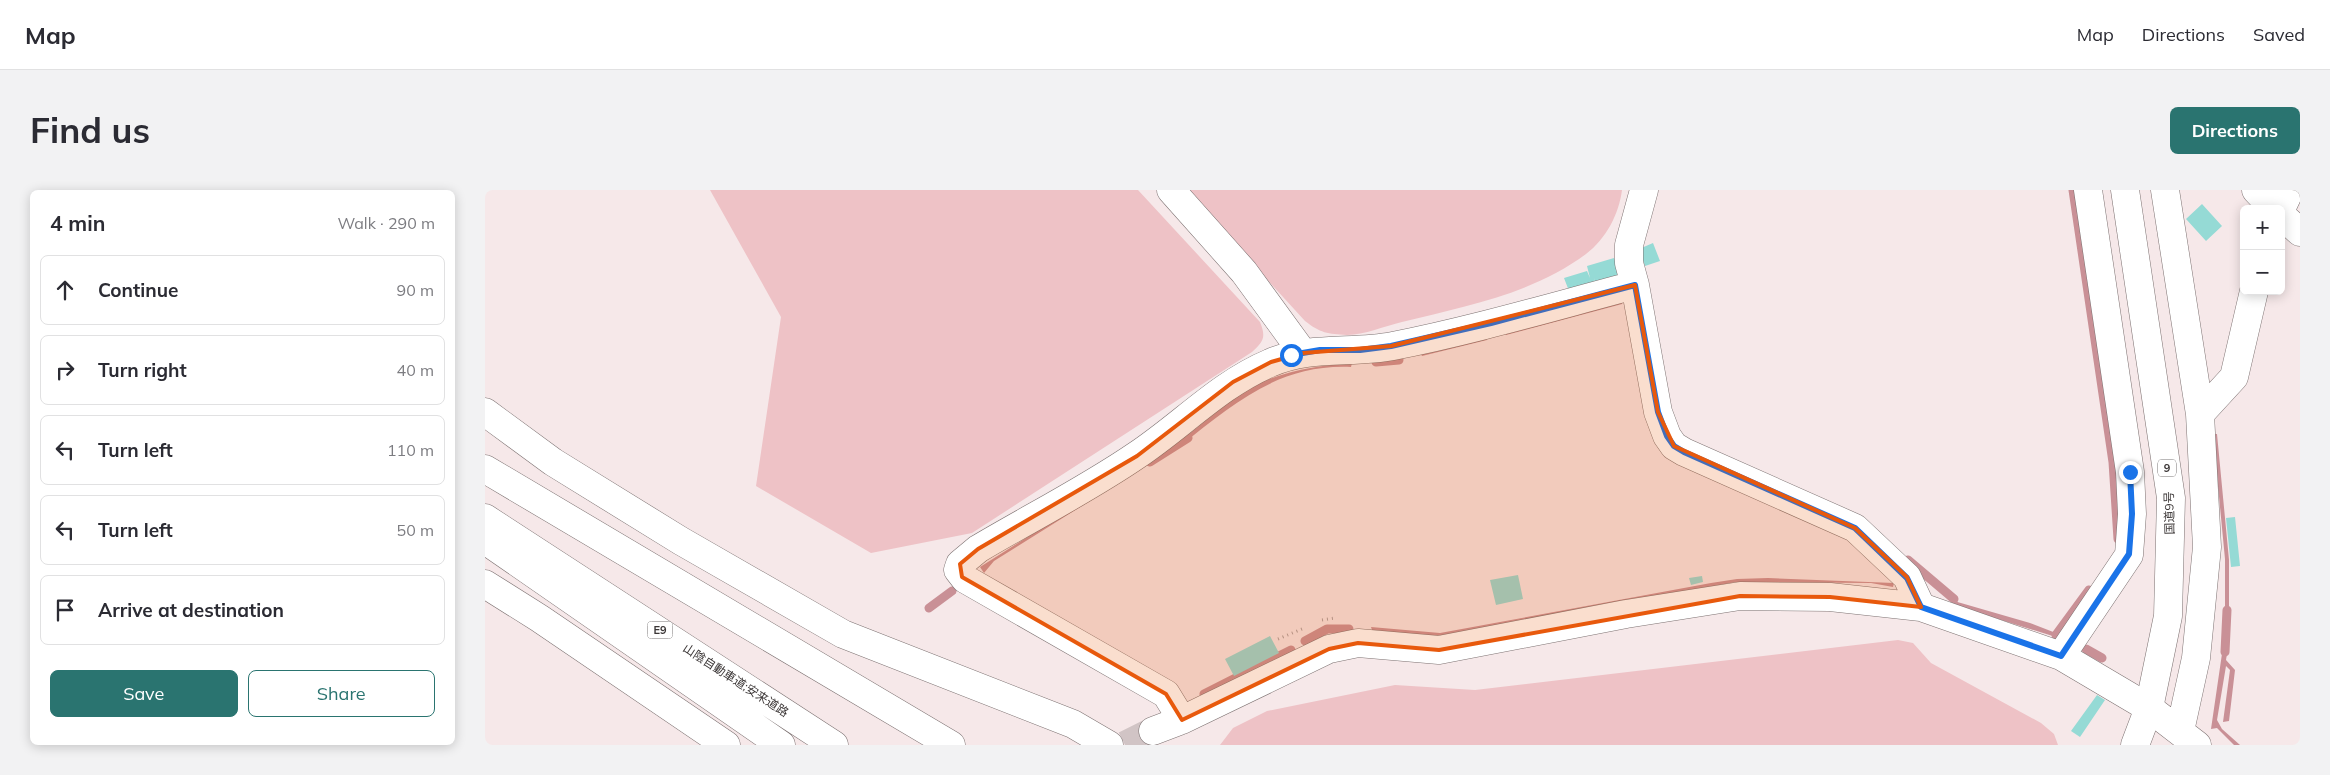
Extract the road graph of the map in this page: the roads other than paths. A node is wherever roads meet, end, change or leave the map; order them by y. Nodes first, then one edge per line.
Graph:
1 (1171, 190) edge
2 (1644, 190) edge
3 (2088, 190) edge
4 (2125, 190) edge
5 (2165, 190) edge
6 (2256, 190) edge
7 (2282, 205) edge
8 (2285, 210) edge
9 (2300, 232) edge
10 (1635, 285) junction
11 (2253, 295) edge
12 (1303, 353) junction
13 (485, 412) edge
14 (2200, 414) junction
15 (485, 469) edge
16 (485, 518) edge
17 (485, 540) edge
18 (485, 584) edge
19 (1921, 607) junction
20 (2061, 656) junction
21 (2149, 708) junction
22 (1181, 720) junction
23 (1153, 730) tunnel mouth
24 (2189, 738) edge
25 (726, 745) edge
26 (781, 745) edge
27 (835, 745) edge
28 (951, 745) edge
29 (1109, 745) edge
30 (2135, 745) edge

1 - 12 main road
2 - 10 main road
3 - 20 main road
4 - 21 main road, 国道9号 / 9
5 - 14 main road
6 - 7 main road
8 - 9 main road
10 - 12 main road
10 - 19 main road
11 - 14 main road
12 - 22 main road
13 - 29 main road
14 - 24 main road
15 - 28 main road
16 - 27 main road, 山陰自動車道;安来道路 / E9
17 - 26 main road
18 - 25 main road
19 - 20 main road
19 - 22 main road
20 - 21 main road
21 - 24 main road
21 - 30 main road, 国道9号 / 9
22 - 23 main road

